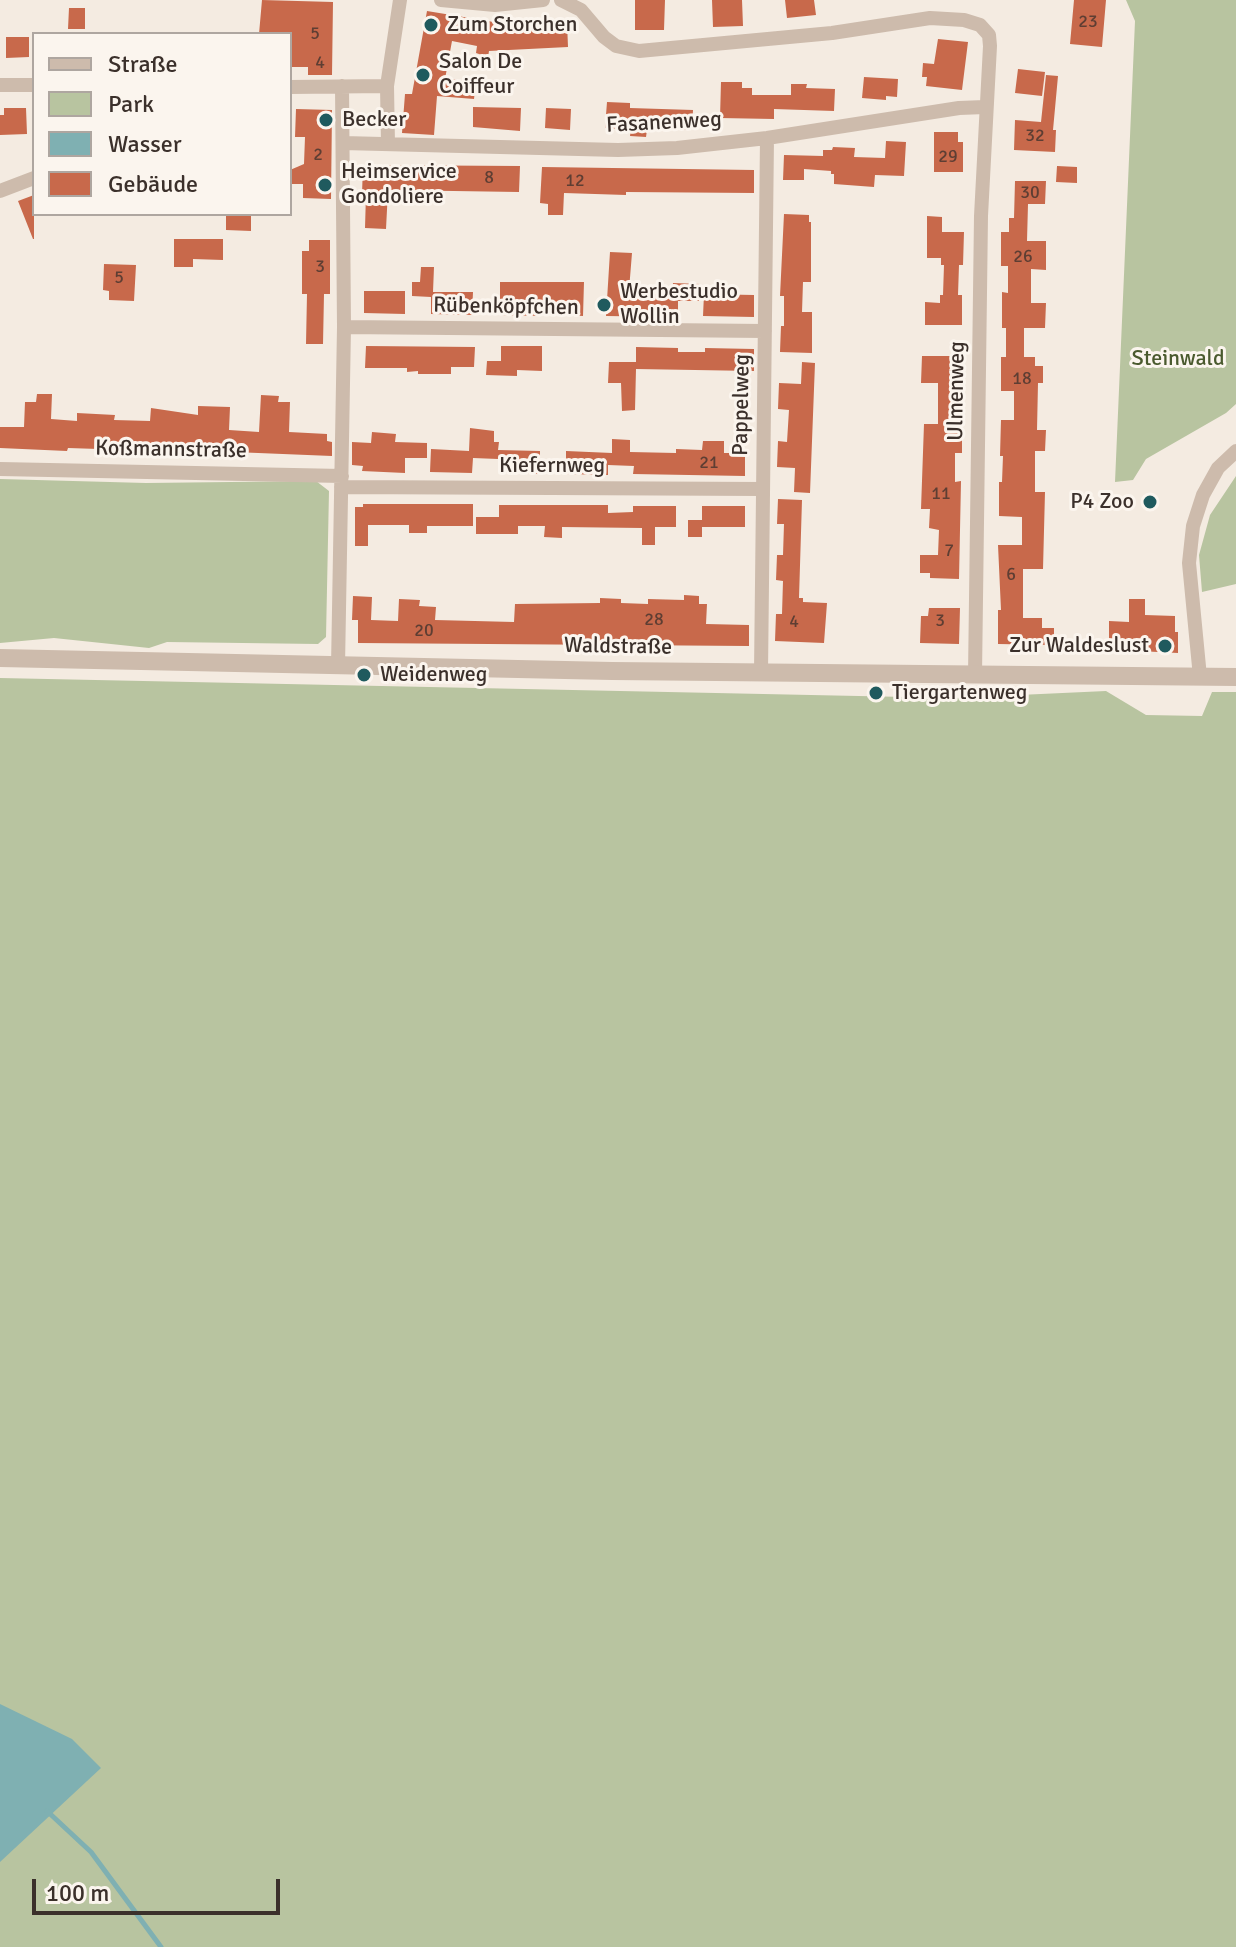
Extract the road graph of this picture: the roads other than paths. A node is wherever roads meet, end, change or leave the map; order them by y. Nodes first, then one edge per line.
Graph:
1 (400, 0) edge
2 (441, 0) edge
3 (543, 0) edge
4 (561, 0) edge
5 (0, 85) edge
6 (32, 85) edge
7 (342, 86) junction
8 (387, 86) junction
9 (292, 87) edge
10 (985, 107) junction
11 (767, 138) junction
12 (343, 143) junction
13 (388, 144) junction
14 (32, 179) edge
15 (0, 191) edge
16 (344, 327) junction
17 (765, 331) junction
18 (1236, 451) edge
19 (0, 469) edge
20 (341, 482) junction
21 (762, 489) junction
22 (0, 658) edge
23 (338, 666) junction
24 (761, 672) junction
25 (975, 675) junction
26 (1200, 677) junction
27 (1236, 677) edge

1 - 8 street
2 - 3 street
4 - 10 street, Ulmenweg
5 - 6 street
7 - 8 street
7 - 9 street
7 - 12 street
8 - 13 street
10 - 11 street, Fasanenweg
10 - 25 street, Ulmenweg
11 - 13 street, Fasanenweg
11 - 17 street, Pappelweg
12 - 13 street, Fasanenweg
12 - 16 street
14 - 15 street
16 - 17 street, Rübenköpfchen
16 - 20 street
17 - 21 street, Pappelweg
18 - 26 street
19 - 20 street, Koßmannstraße
20 - 21 street, Kiefernweg
20 - 23 street
21 - 24 street, Pappelweg
22 - 23 street, Waldstraße
23 - 24 street, Waldstraße
24 - 25 street, Waldstraße
25 - 26 street, Waldstraße
26 - 27 street, Waldstraße

